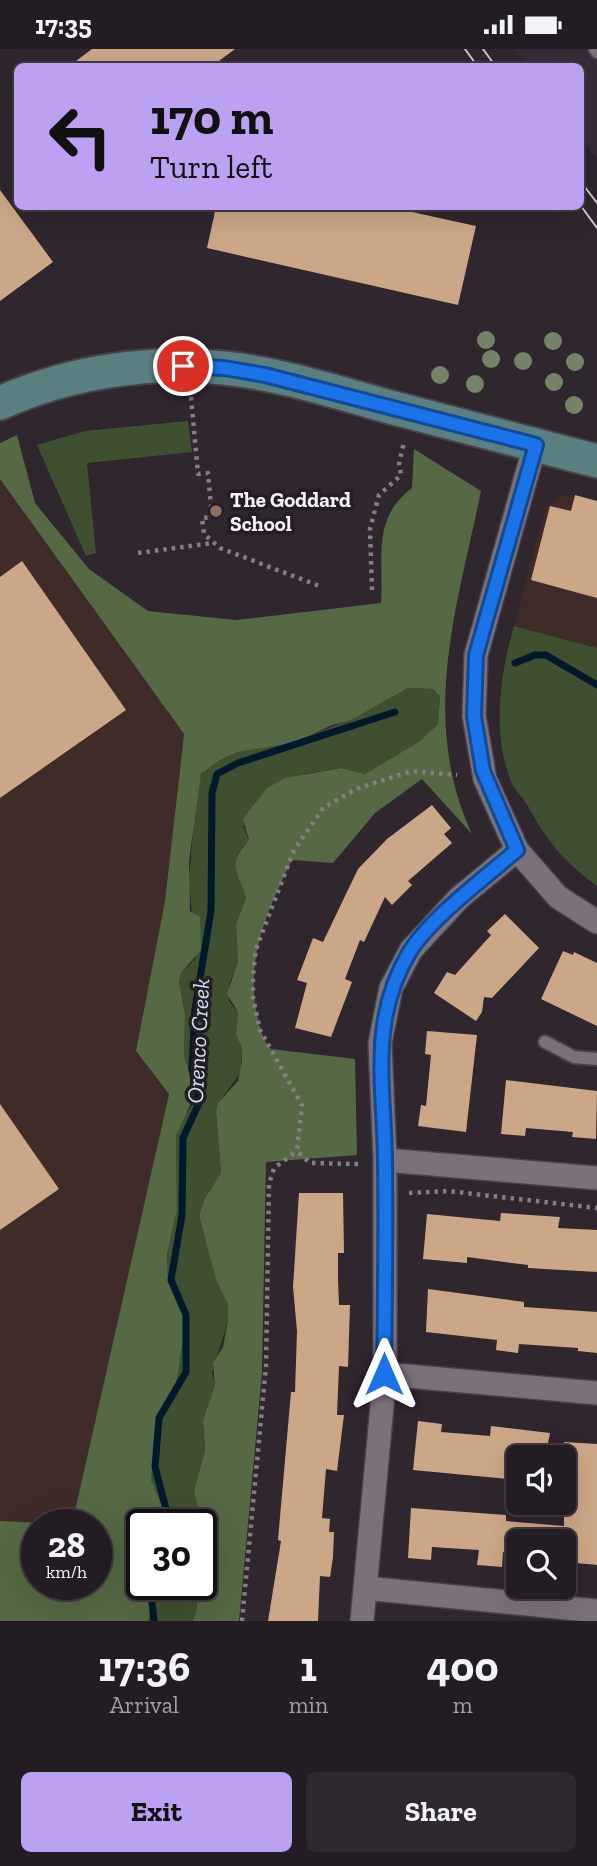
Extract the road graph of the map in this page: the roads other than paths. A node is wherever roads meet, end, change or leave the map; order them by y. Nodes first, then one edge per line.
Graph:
1 (0, 403) edge
2 (536, 445) junction
3 (597, 461) edge
4 (517, 850) junction
5 (597, 922) edge
6 (545, 1042) dead end
7 (597, 1059) edge
8 (385, 1160) junction
9 (597, 1178) edge
10 (384, 1374) junction
11 (597, 1393) edge
12 (365, 1588) junction
13 (597, 1611) edge
14 (362, 1621) edge

1 - 2 street
2 - 3 street
2 - 4 street
4 - 5 street
4 - 8 street
6 - 7 lane
8 - 9 street
8 - 10 street
10 - 11 street
10 - 12 street
12 - 13 street
12 - 14 street

